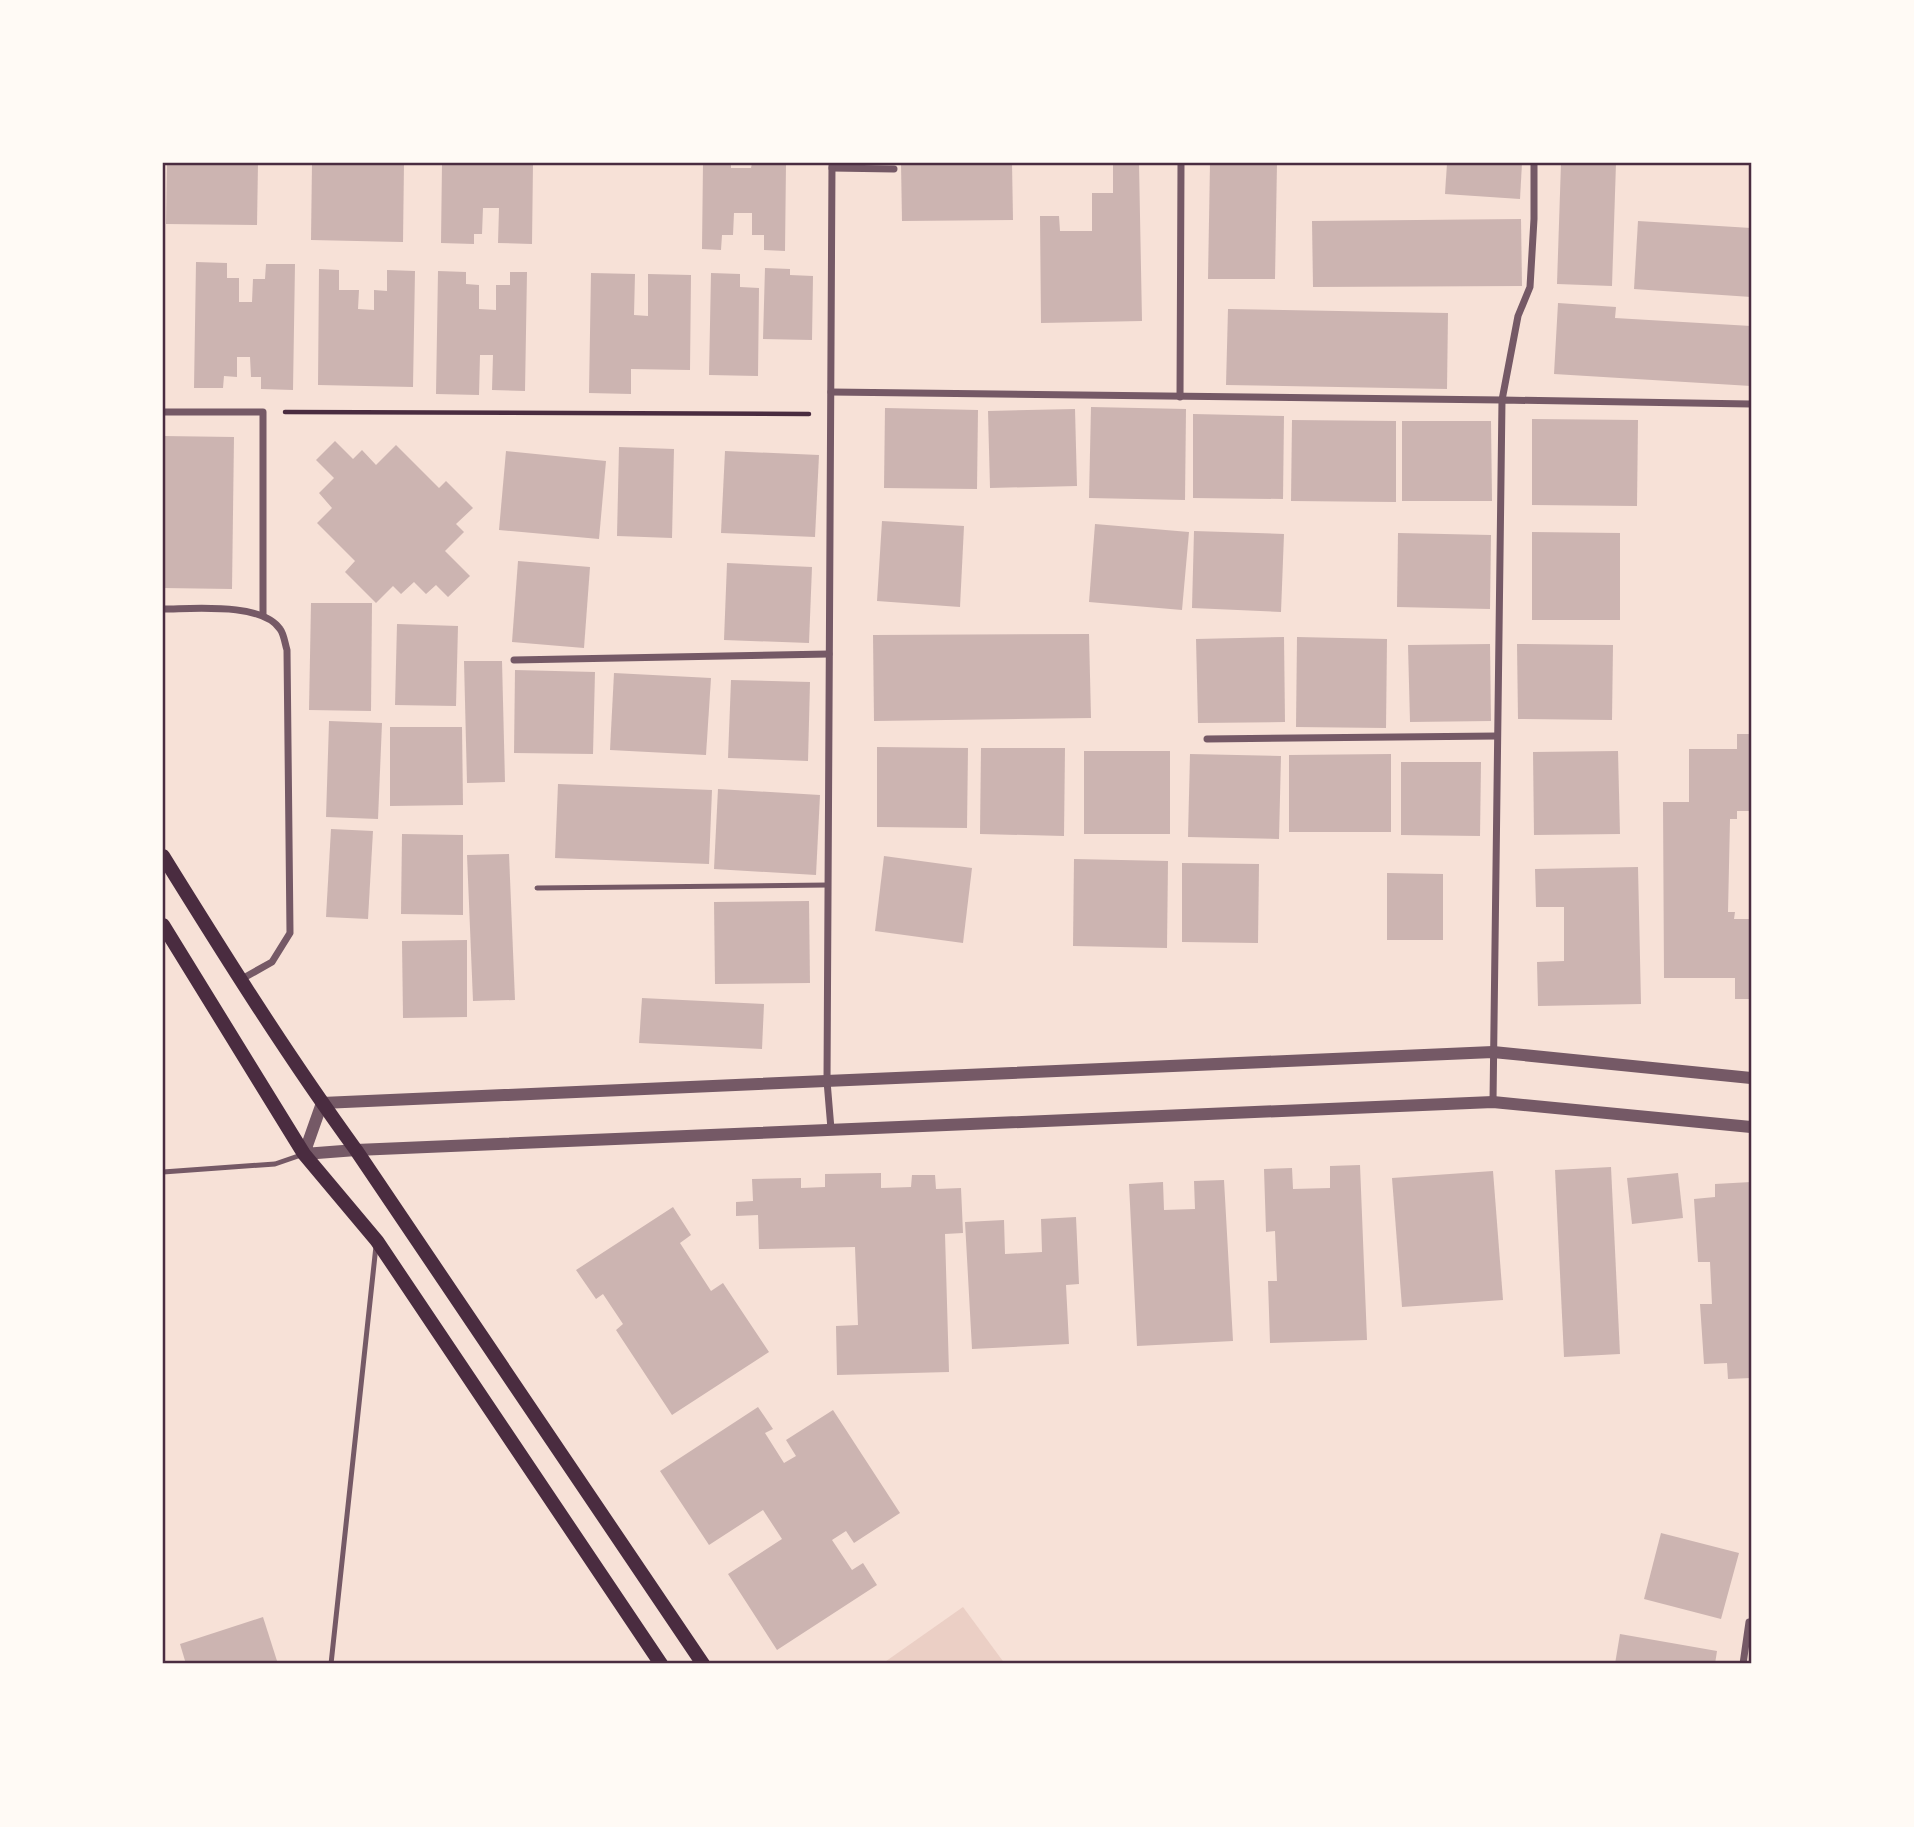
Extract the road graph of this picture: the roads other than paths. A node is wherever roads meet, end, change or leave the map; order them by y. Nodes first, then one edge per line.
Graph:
1 (1181, 163) edge
2 (1534, 163) edge
3 (832, 165) edge
4 (894, 169) dead end
5 (831, 392) junction
6 (1181, 397) junction
7 (1502, 400) junction
8 (1751, 404) edge
9 (163, 412) edge
10 (163, 609) edge
11 (262, 615) junction
12 (829, 654) junction
13 (514, 660) dead end
14 (1497, 736) junction
15 (1207, 739) dead end
16 (163, 856) edge
17 (828, 885) junction
18 (537, 888) dead end
19 (163, 925) edge
20 (240, 979) junction
21 (1493, 1052) junction
22 (1751, 1078) edge
23 (827, 1081) junction
24 (1493, 1102) junction
25 (322, 1103) junction
26 (1751, 1127) edge
27 (831, 1129) junction
28 (356, 1150) junction
29 (304, 1154) junction
30 (163, 1172) edge
31 (377, 1241) junction
32 (1750, 1619) edge
33 (331, 1664) edge
34 (662, 1664) edge
35 (703, 1664) edge
36 (1743, 1664) edge

1 - 6 street
2 - 7 street
3 - 4 street
3 - 5 street
5 - 6 street
5 - 12 street
6 - 7 street
7 - 8 street
7 - 14 street
9 - 11 street
10 - 11 street
11 - 20 street
12 - 13 street
12 - 17 street
14 - 15 street
14 - 21 street
16 - 20 main road
17 - 18 lane
17 - 23 street
19 - 29 main road
20 - 25 main road
21 - 22 street
21 - 23 street
21 - 24 street
23 - 25 street
23 - 27 street
24 - 26 street
24 - 27 street
25 - 28 main road
25 - 29 street
27 - 28 street
28 - 29 street
28 - 35 main road
29 - 30 lane
29 - 31 main road
31 - 33 lane
31 - 34 main road
32 - 36 street

